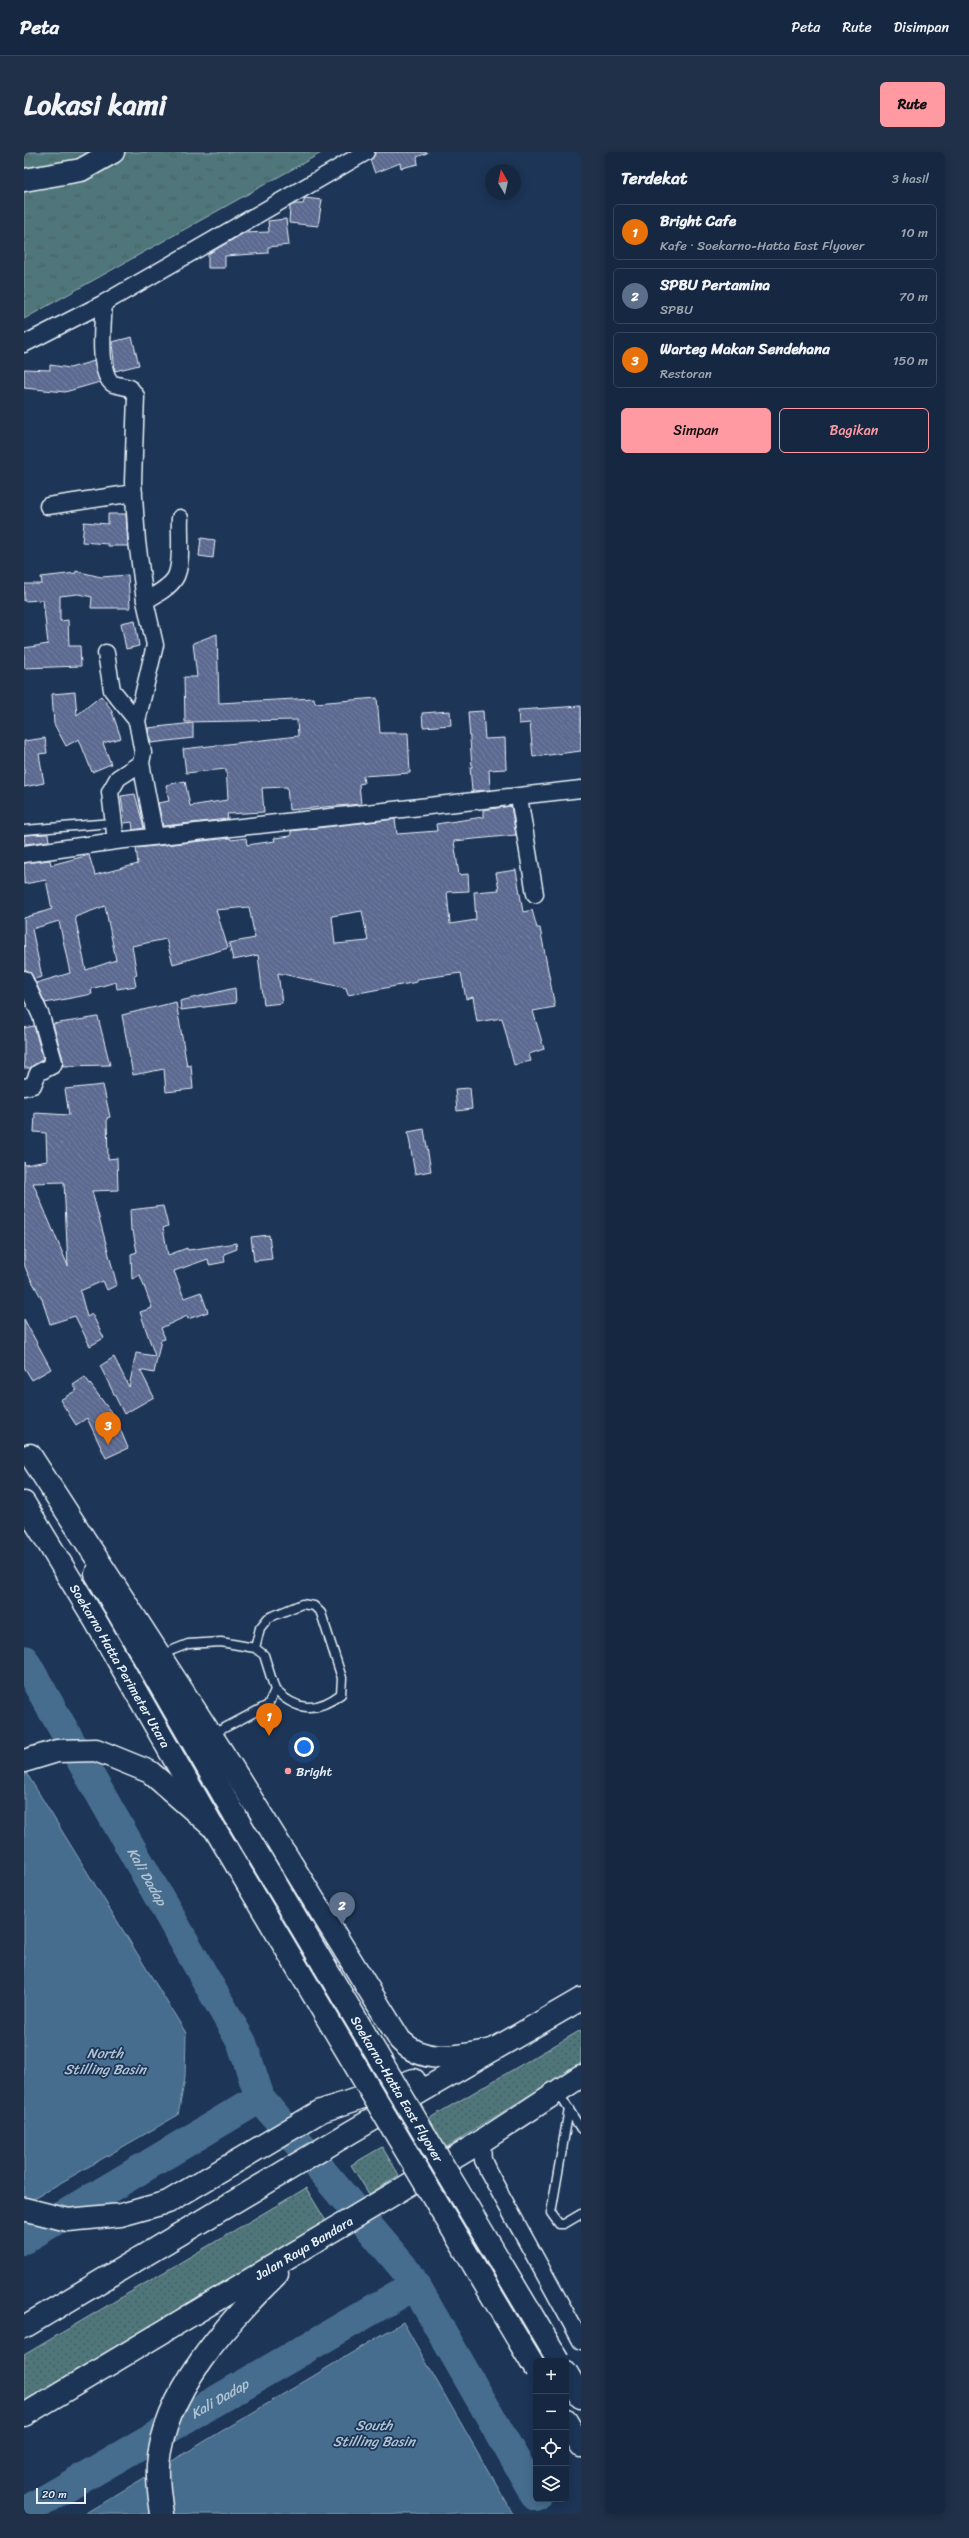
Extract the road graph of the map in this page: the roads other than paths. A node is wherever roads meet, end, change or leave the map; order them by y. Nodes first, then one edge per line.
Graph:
1 (113, 152) edge
2 (366, 152) edge
3 (24, 180) edge
4 (104, 303) junction
5 (24, 344) edge
6 (134, 493) junction
7 (48, 506) dead end
8 (180, 518) dead end
9 (145, 601) junction
10 (106, 653) dead end
11 (137, 721) junction
12 (141, 762) junction
13 (581, 789) edge
14 (519, 797) junction
15 (112, 823) junction
16 (24, 830) edge
17 (155, 836) junction
18 (116, 841) junction
19 (24, 854) edge
20 (535, 894) dead end
21 (24, 979) edge
22 (24, 1087) edge
23 (27, 1450) edge
24 (24, 1503) edge
25 (255, 1648) junction
26 (159, 1655) junction
27 (275, 1690) junction
28 (211, 1736) junction
29 (24, 1761) edge
30 (215, 1830) junction
31 (581, 1999) edge
32 (492, 2050) junction
33 (450, 2074) junction
34 (581, 2076) edge
35 (558, 2091) junction
36 (569, 2109) junction
37 (581, 2129) edge
38 (482, 2141) junction
39 (24, 2209) edge
40 (581, 2214) edge
41 (304, 2248) junction
42 (24, 2326) edge
43 (581, 2341) edge
44 (557, 2358) edge
45 (533, 2365) edge
46 (569, 2377) edge
47 (581, 2398) edge
48 (24, 2415) edge
49 (569, 2426) edge
50 (581, 2446) edge
51 (162, 2514) edge

1 - 3 main road
2 - 4 street
4 - 5 street
4 - 6 street
6 - 7 street
6 - 9 street
8 - 9 street
9 - 11 street
10 - 11 street
11 - 12 street
12 - 15 street
12 - 17 street
13 - 14 street
14 - 17 street
14 - 20 street
15 - 16 lane
15 - 18 street
17 - 18 street
18 - 19 street
21 - 22 street
23 - 26 main road
23 - 44 main road, Soekarno-Hatta East Flyover, bridge
24 - 30 main road, Soekarno Hatta Perimeter Utara
25 - 26 lane
25 - 27 lane
25 - 27 lane
26 - 28 main road
27 - 28 lane
28 - 32 main road
29 - 30 main road
30 - 45 main road, Soekarno-Hatta East Flyover, bridge
31 - 32 main road
32 - 33 main road
33 - 39 main road
33 - 42 main road
34 - 35 main road, Jalan Raya Bandara
35 - 36 lane
35 - 38 main road, Jalan Raya Bandara
36 - 37 lane
36 - 40 lane
38 - 41 main road, Jalan Raya Bandara
38 - 43 street
41 - 48 main road, Jalan Raya Bandara
41 - 51 main road
46 - 47 main road
49 - 50 main road

